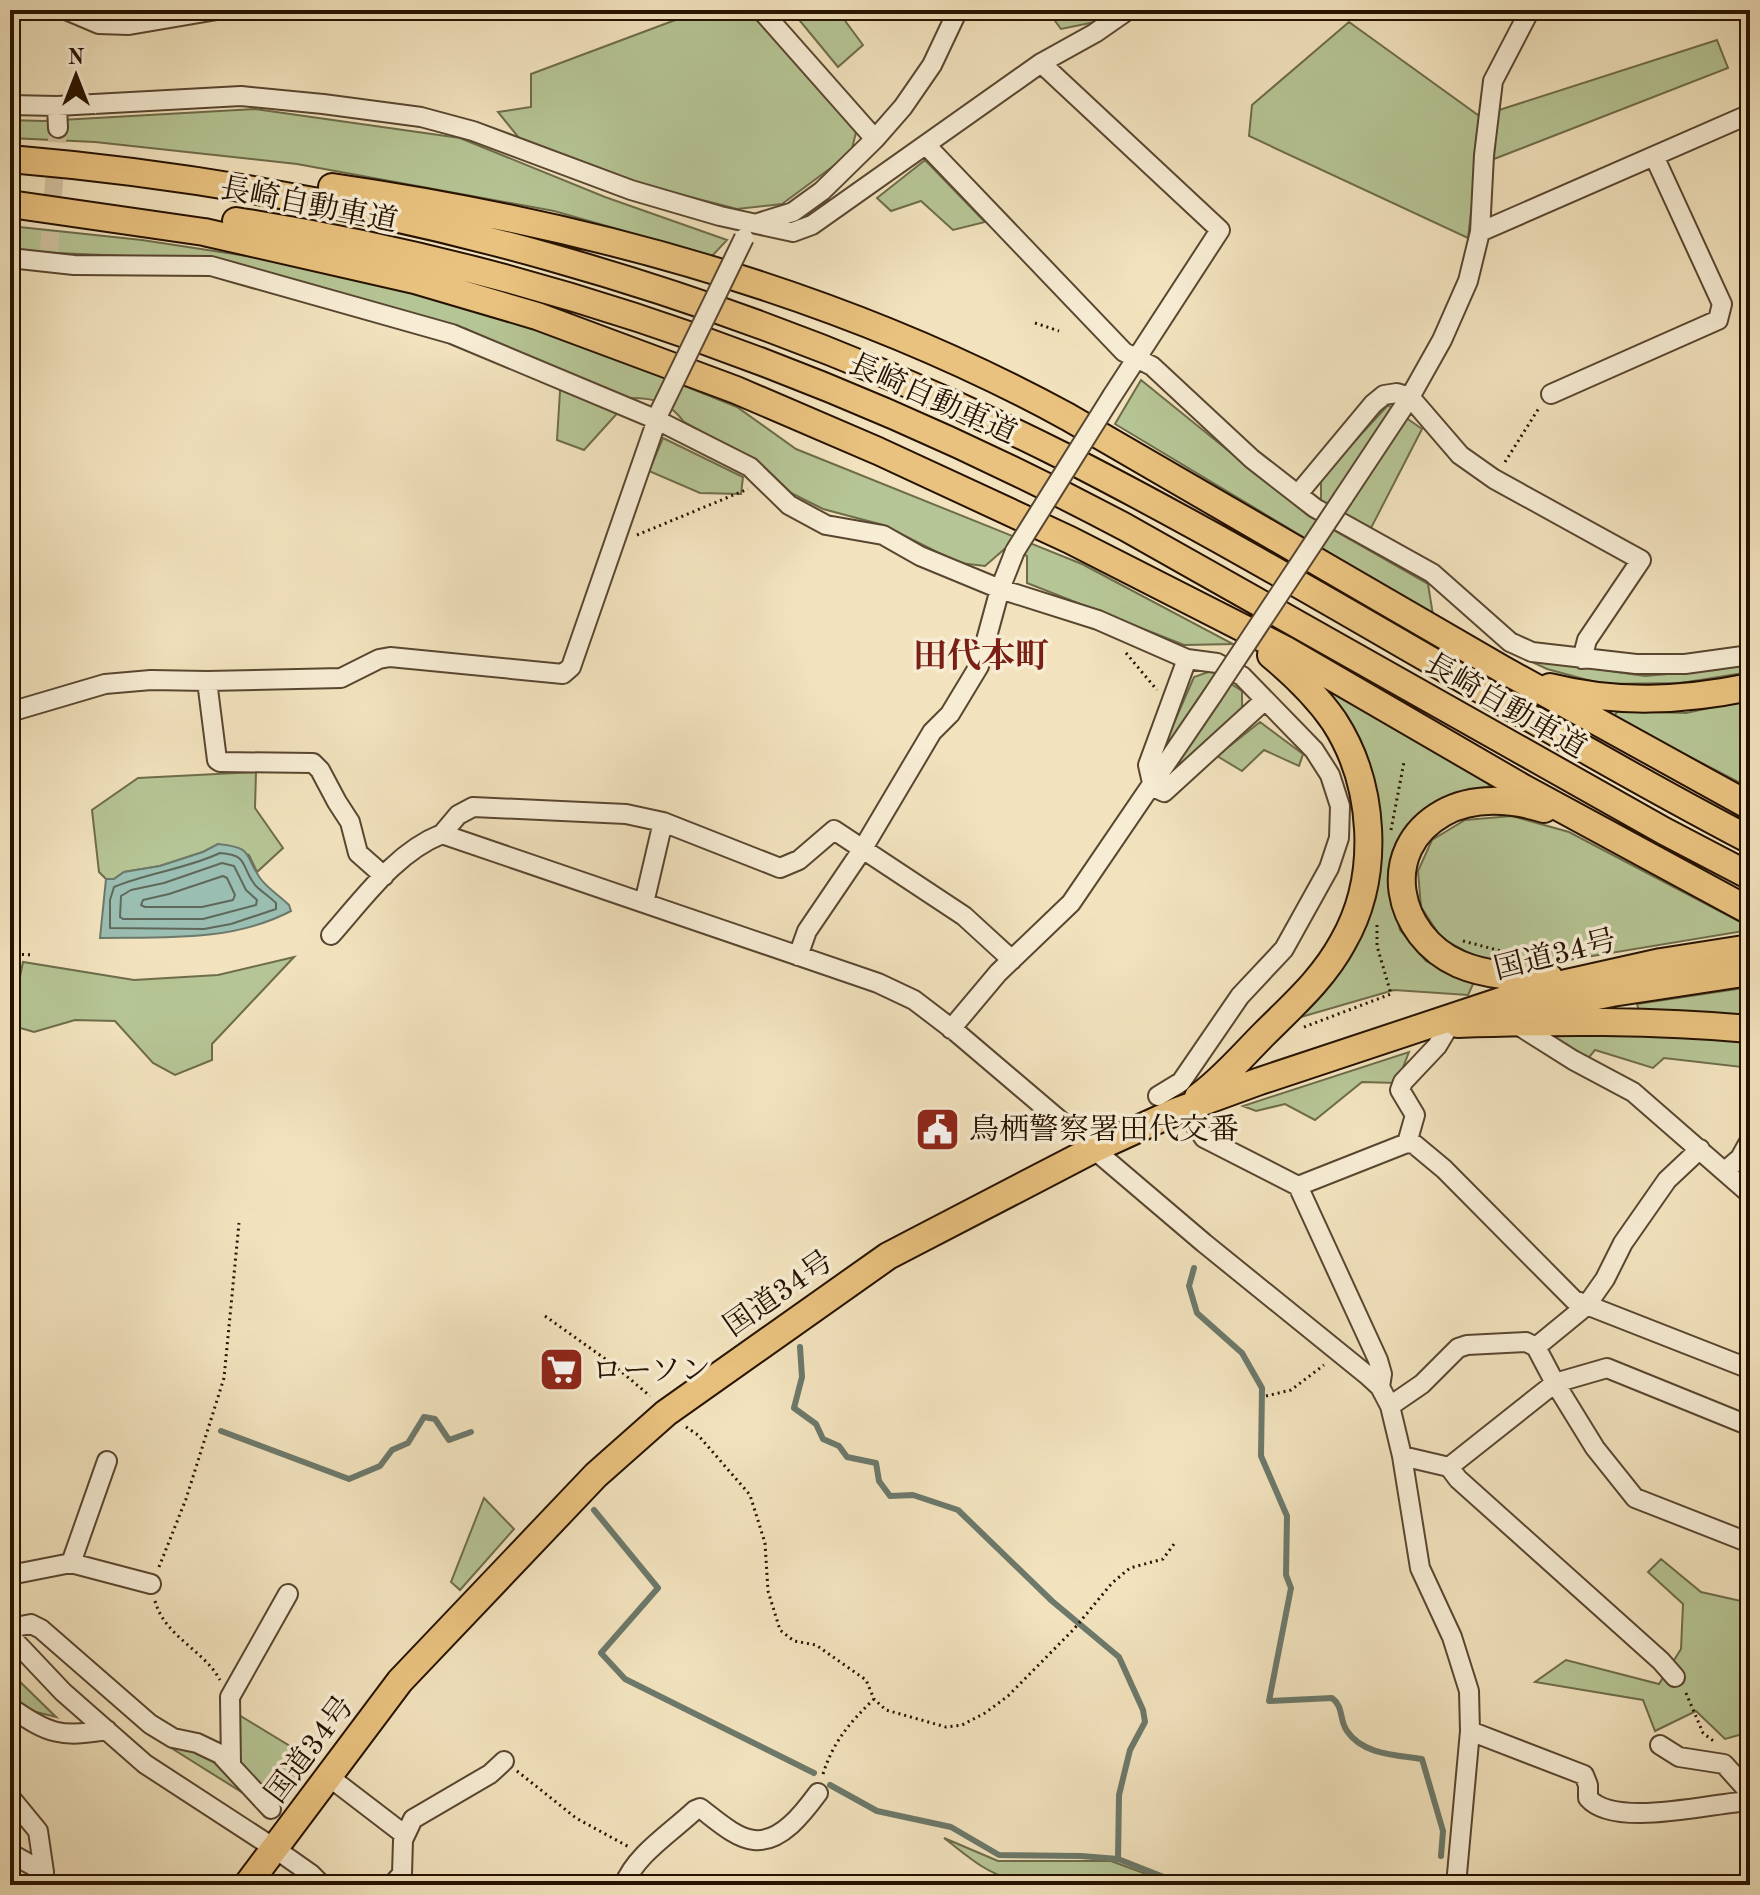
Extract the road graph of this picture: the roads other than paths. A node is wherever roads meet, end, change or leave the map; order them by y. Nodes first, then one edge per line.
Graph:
1 (66, 10) edge
2 (217, 10) edge
3 (761, 10) edge
4 (958, 10) edge
5 (1128, 10) edge
6 (1530, 10) edge
7 (1041, 63) junction
8 (10, 105) edge
9 (57, 106) junction
10 (1750, 114) edge
11 (58, 128) tunnel mouth
12 (875, 139) junction
13 (926, 145) junction
14 (1654, 156) junction
15 (10, 158) edge
16 (10, 194) edge
17 (10, 204) edge
18 (749, 232) junction
19 (1480, 232) junction
20 (10, 258) edge
21 (1137, 360) junction
22 (1551, 394) road end
23 (1410, 397) junction
24 (658, 415) junction
25 (1298, 494) junction
26 (1000, 589) junction
27 (1200, 607) junction
28 (1750, 655) edge
29 (1187, 659) junction
30 (1582, 659) junction
31 (1502, 669) junction
32 (207, 681) junction
33 (1750, 687) edge
34 (1265, 700) junction
35 (10, 712) edge
36 (1153, 787) junction
37 (1750, 806) edge
38 (663, 822) junction
39 (442, 834) junction
40 (1613, 838) junction
41 (1750, 840) edge
42 (862, 850) junction
43 (384, 876) junction
44 (1750, 876) edge
45 (644, 903) junction
46 (1750, 911) edge
47 (331, 935) dead end
48 (1750, 948) edge
49 (798, 956) junction
50 (1012, 960) junction
51 (1661, 962) junction
52 (1750, 972) edge
53 (1514, 1022) junction
54 (1454, 1025) junction
55 (951, 1029) junction
56 (1750, 1029) edge
57 (1381, 1042) junction
58 (1172, 1106) junction
59 (1750, 1140) edge
60 (1407, 1143) junction
61 (1094, 1149) junction
62 (1700, 1149) junction
63 (1725, 1171) junction
64 (1298, 1186) junction
65 (1750, 1194) edge
66 (1586, 1306) junction
67 (1536, 1347) junction
68 (1750, 1369) edge
69 (1555, 1383) junction
70 (1380, 1387) junction
71 (1390, 1406) junction
72 (1750, 1426) edge
73 (1402, 1456) junction
74 (107, 1461) dead end
75 (1449, 1467) junction
76 (1750, 1543) edge
77 (71, 1563) junction
78 (10, 1575) edge
79 (151, 1584) road end
80 (288, 1594) dead end
81 (10, 1628) edge
82 (10, 1636) edge
83 (1675, 1677) road end
84 (10, 1707) edge
85 (107, 1730) junction
86 (1470, 1731) junction
87 (1660, 1745) dead end
88 (504, 1761) road end
89 (231, 1764) junction
90 (328, 1776) junction
91 (818, 1793) road end
92 (1750, 1793) edge
93 (10, 1797) edge
94 (1750, 1801) edge
95 (271, 1809) dead end
96 (405, 1835) junction
97 (274, 1848) junction
98 (10, 1853) edge
99 (43, 1878) edge
100 (247, 1885) edge
101 (322, 1885) edge
102 (392, 1885) edge
103 (624, 1885) edge
104 (1456, 1885) edge

1 - 2 street
3 - 12 street
4 - 12 street
5 - 7 street
6 - 19 street
7 - 13 street
7 - 21 street
8 - 9 street
9 - 11 street
9 - 18 street
10 - 14 street
12 - 18 street
13 - 18 street
13 - 21 street
14 - 19 street
14 - 22 street
15 - 31 highway
15 - 41 highway, 長崎自動車道
16 - 44 highway, 長崎自動車道
17 - 27 highway
18 - 24 street, bridge
19 - 23 street
20 - 24 street
21 - 25 street
21 - 26 street, bridge
23 - 25 street
23 - 30 street
23 - 36 street, bridge
24 - 26 street
24 - 32 street
25 - 30 street
26 - 29 street
26 - 42 street
27 - 40 highway
27 - 58 highway
28 - 30 street
29 - 34 street
29 - 36 street
31 - 33 highway
31 - 37 highway
32 - 35 street
32 - 43 street
34 - 36 street
34 - 58 street
36 - 50 street
38 - 39 street
38 - 42 street
38 - 45 street
39 - 43 street
39 - 45 street
40 - 46 highway
40 - 51 highway
42 - 49 street
42 - 50 street
43 - 47 street
45 - 49 street
48 - 51 highway, 国道34号
49 - 55 street
50 - 55 street
51 - 57 highway, 国道34号
52 - 54 highway, 国道34号
53 - 54 highway
53 - 56 highway
53 - 62 street
54 - 57 highway, 国道34号
54 - 60 street
55 - 61 street
57 - 58 highway, 国道34号
58 - 61 highway, 国道34号
58 - 64 street
59 - 63 street
60 - 64 street
60 - 66 street
61 - 70 street
61 - 90 highway, 国道34号
62 - 63 street
62 - 66 street
63 - 65 street
64 - 70 street
66 - 67 street
66 - 68 street
67 - 69 street
67 - 71 street
69 - 72 street
69 - 75 street
69 - 76 street
70 - 71 street
71 - 73 street
73 - 75 street
73 - 86 street
74 - 77 street
75 - 83 street
77 - 78 street
77 - 79 street
80 - 89 street
81 - 89 street
82 - 85 street
84 - 85 street
85 - 97 street
86 - 94 street
86 - 104 street
87 - 92 street
88 - 96 street
89 - 95 street
90 - 96 street
90 - 97 highway, 国道34号
91 - 103 street
93 - 99 street
96 - 102 street
97 - 100 highway, 国道34号
97 - 101 street
98 - 99 street

